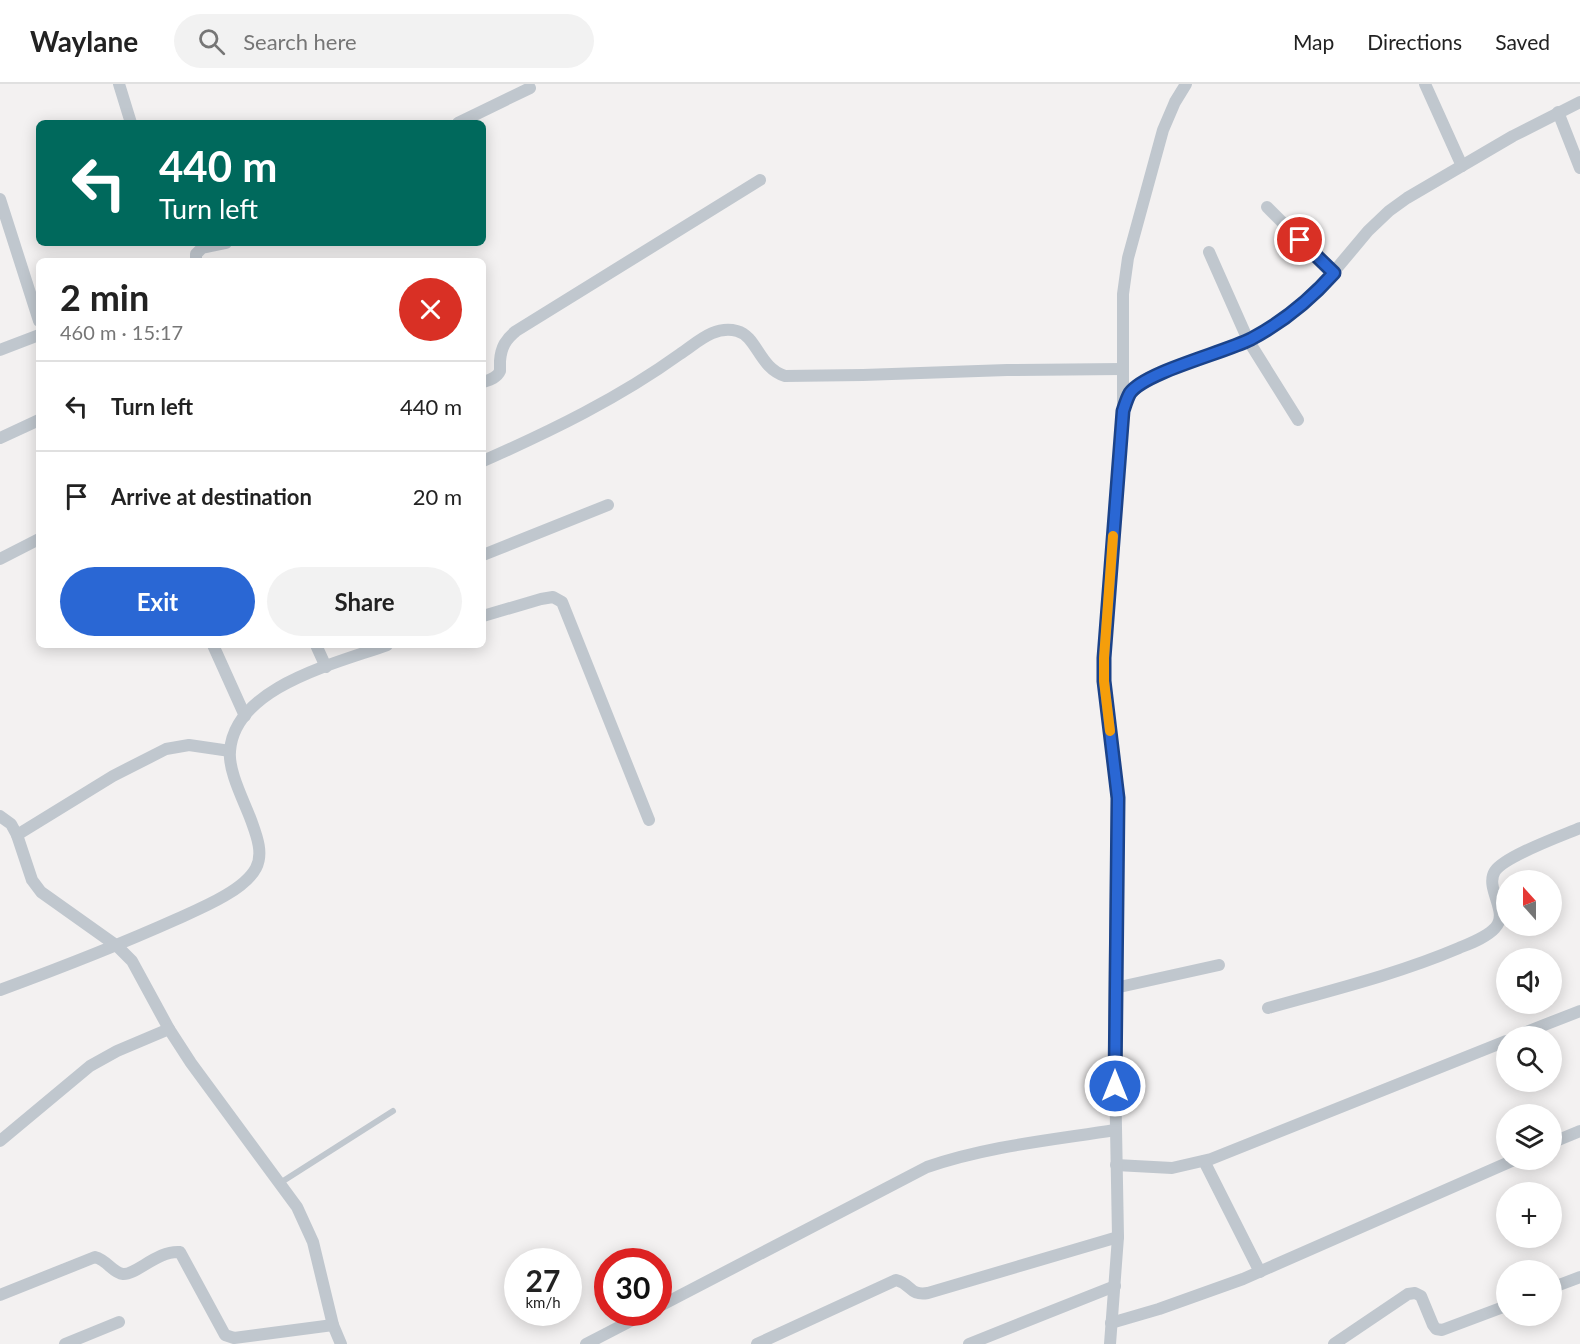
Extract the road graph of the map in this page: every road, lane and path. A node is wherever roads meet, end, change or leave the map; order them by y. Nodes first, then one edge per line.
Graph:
1 (118, 84) edge
2 (1185, 84) edge
3 (1425, 84) edge
4 (530, 88) dead end
5 (1580, 102) edge
6 (1558, 112) junction
7 (130, 120) edge
8 (464, 120) edge
9 (1461, 166) junction
10 (1580, 168) edge
11 (760, 180) dead end
12 (0, 199) edge
13 (1267, 207) dead end
14 (212, 246) edge
15 (1209, 252) dead end
16 (196, 258) edge
17 (1334, 273) junction
18 (36, 312) edge
19 (36, 336) edge
20 (1248, 340) junction
21 (0, 350) edge
22 (1122, 369) junction
23 (486, 381) edge
24 (1123, 411) junction
25 (1298, 420) dead end
26 (36, 421) edge
27 (0, 438) edge
28 (486, 460) edge
29 (608, 505) dead end
30 (36, 541) edge
31 (486, 554) edge
32 (0, 560) edge
33 (486, 615) edge
34 (214, 648) edge
35 (317, 648) edge
36 (379, 648) edge
37 (326, 667) junction
38 (244, 716) junction
39 (230, 751) junction
40 (0, 816) edge
41 (649, 820) dead end
42 (1580, 828) edge
43 (17, 835) junction
44 (117, 946) junction
45 (1219, 965) dead end
46 (1115, 988) junction
47 (0, 990) edge
48 (1268, 1008) dead end
49 (1580, 1011) edge
50 (1542, 1026) edge
51 (169, 1029) junction
52 (1496, 1045) edge
53 (393, 1112) dead end
54 (1115, 1130) junction
55 (1580, 1131) edge
56 (1562, 1138) edge
57 (0, 1141) edge
58 (1204, 1161) junction
59 (1116, 1165) junction
60 (1496, 1168) edge
61 (280, 1184) junction
62 (1118, 1237) junction
63 (1260, 1272) junction
64 (1580, 1277) edge
65 (1562, 1284) edge
66 (1115, 1286) junction
67 (0, 1294) edge
68 (672, 1300) edge
69 (1496, 1310) edge
70 (119, 1322) dead end
71 (1111, 1323) junction
72 (333, 1325) junction
73 (623, 1326) edge
74 (592, 1343) edge
75 (65, 1344) edge
76 (341, 1344) edge
77 (757, 1344) edge
78 (969, 1344) edge
79 (1110, 1344) edge
80 (1334, 1344) edge

1 - 7 street
2 - 22 street
3 - 9 street
4 - 8 street
5 - 6 street
6 - 9 street
6 - 10 street
9 - 17 street
11 - 23 street
12 - 18 street
13 - 17 street
14 - 16 street
15 - 20 street
17 - 20 street
19 - 21 street
20 - 24 street
20 - 25 street
22 - 24 street
22 - 28 street
24 - 46 street
26 - 27 street
29 - 31 street
30 - 32 street
33 - 41 street
34 - 38 street
35 - 37 street
36 - 37 street
37 - 38 street
38 - 39 street
39 - 43 street
39 - 44 street
40 - 43 street
42 - 48 street
43 - 44 street
44 - 47 street
44 - 51 street
45 - 46 street
46 - 54 street
49 - 50 street
51 - 57 street
51 - 61 street
52 - 58 street
53 - 61 lane
54 - 59 street
54 - 68 street
55 - 56 street
58 - 59 street
58 - 63 street
59 - 62 street
60 - 63 street
61 - 72 street
62 - 66 street
62 - 77 street
63 - 71 street
64 - 65 street
66 - 71 street
66 - 78 street
67 - 72 street
69 - 80 street
70 - 75 street
71 - 79 street
72 - 76 street
73 - 74 street

